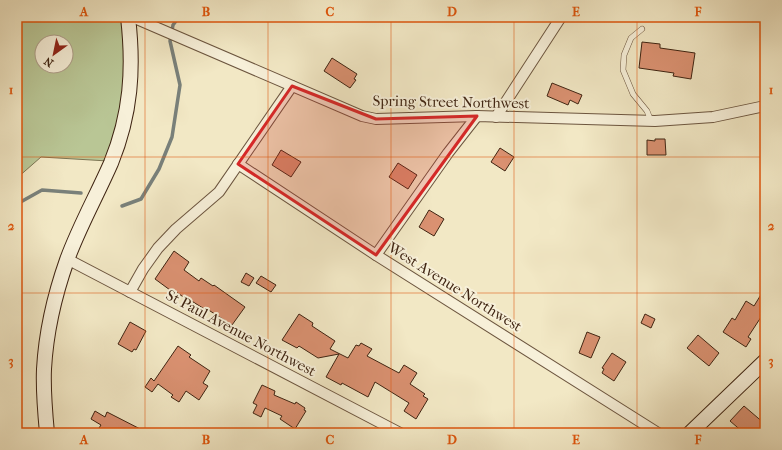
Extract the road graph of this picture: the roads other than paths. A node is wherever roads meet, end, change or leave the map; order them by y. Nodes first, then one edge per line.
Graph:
1 (128, 17) edge
2 (132, 17) edge
3 (561, 17) edge
4 (642, 30) dead end
5 (292, 86) junction
6 (765, 106) edge
7 (477, 116) junction
8 (496, 116) junction
9 (652, 121) junction
10 (238, 164) junction
11 (376, 255) junction
12 (67, 259) junction
13 (130, 292) junction
14 (765, 361) edge
15 (698, 431) edge
16 (64, 432) dead end
17 (47, 433) edge
18 (400, 433) edge
19 (658, 433) edge

1 - 12 street
2 - 5 street, Spring Street Northwest
3 - 8 street
4 - 9 lane
5 - 7 street, Spring Street Northwest
5 - 10 street
6 - 9 street, Spring Street Northwest
7 - 8 street, Spring Street Northwest
7 - 11 street
8 - 9 street, Spring Street Northwest
10 - 11 street, West Avenue Northwest
10 - 13 street
11 - 19 street, West Avenue Northwest
12 - 13 street, St Paul Avenue Northwest
12 - 17 street
13 - 18 street, St Paul Avenue Northwest
14 - 15 street
16 - 17 lane

